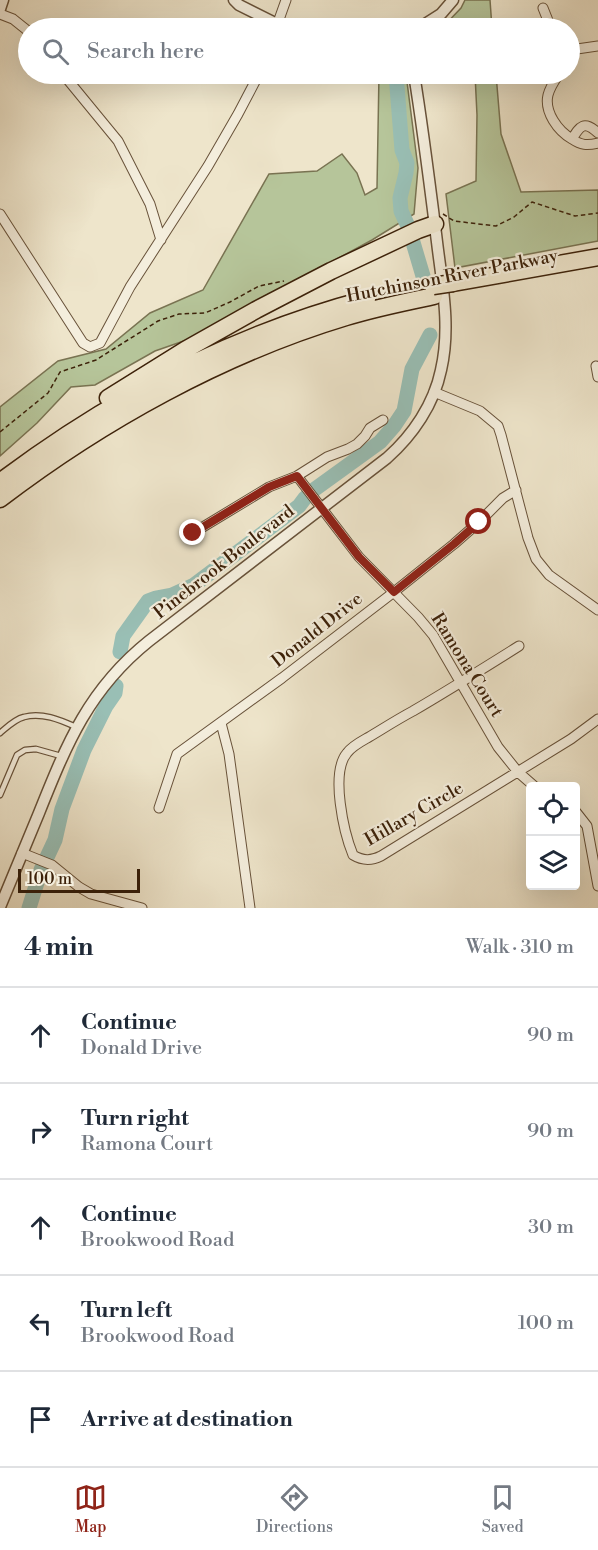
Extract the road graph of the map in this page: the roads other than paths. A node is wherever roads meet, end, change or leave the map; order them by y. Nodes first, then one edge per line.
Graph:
1 (3, 0) edge
2 (234, 0) edge
3 (286, 0) edge
4 (453, 0) edge
5 (543, 8) dead end
6 (0, 9) edge
7 (0, 14) edge
8 (262, 18) edge
9 (282, 18) edge
10 (437, 18) edge
11 (547, 18) edge
12 (18, 23) edge
13 (598, 46) edge
14 (580, 49) edge
15 (71, 84) edge
16 (254, 84) edge
17 (415, 84) edge
18 (554, 84) edge
19 (598, 133) edge
20 (572, 139) junction
21 (598, 143) edge
22 (0, 214) edge
23 (435, 225) junction
24 (161, 240) junction
25 (598, 257) edge
26 (598, 267) edge
27 (454, 288) junction
28 (434, 291) junction
29 (596, 366) dead end
30 (598, 377) edge
31 (434, 392) junction
32 (383, 420) dead end
33 (28, 461) junction
34 (297, 476) junction
35 (0, 482) edge
36 (516, 490) junction
37 (0, 499) edge
38 (321, 509) junction
39 (193, 533) dead end
40 (394, 592) junction
41 (598, 610) edge
42 (519, 646) dead end
43 (461, 683) junction
44 (598, 719) edge
45 (221, 723) junction
46 (76, 727) junction
47 (0, 733) edge
48 (62, 756) junction
49 (518, 772) junction
50 (529, 782) edge
51 (0, 795) edge
52 (159, 808) dead end
53 (580, 817) edge
54 (22, 853) junction
55 (598, 886) edge
56 (0, 907) edge
57 (142, 908) edge
58 (250, 908) edge

1 - 6 street
2 - 8 street
3 - 9 street
4 - 10 street
5 - 11 street
7 - 12 street
13 - 14 street
15 - 24 street
16 - 24 street
17 - 23 street, Pinebrook Boulevard
18 - 20 street
19 - 20 street
20 - 21 street
22 - 24 street
23 - 31 street, Pinebrook Boulevard
23 - 33 highway
25 - 27 highway, Hutchinson River Parkway
26 - 27 highway, Hutchinson River Parkway
27 - 28 highway, Hutchinson River Parkway
28 - 33 highway, Hutchinson River Parkway
28 - 37 highway, Hutchinson River Parkway
29 - 30 street
31 - 36 street
31 - 38 street, Pinebrook Boulevard
32 - 34 street
33 - 35 highway, Hutchinson River Parkway
34 - 38 street, Ramona Court
34 - 39 street
36 - 40 street, Donald Drive
36 - 41 street
38 - 40 street, Ramona Court
38 - 46 street, Pinebrook Boulevard
40 - 43 street, Ramona Court
40 - 45 street, Donald Drive
42 - 43 street, Hillary Circle
43 - 49 street, Ramona Court
43 - 49 street, Hillary Circle
44 - 49 street, Hillary Circle
45 - 52 street, Donald Drive
45 - 58 street
46 - 47 lane
46 - 48 street, Pinebrook Boulevard
48 - 51 lane
48 - 54 street, Pinebrook Boulevard
49 - 50 street, Ramona Court
53 - 55 street
54 - 56 street, Pinebrook Boulevard
54 - 57 street

